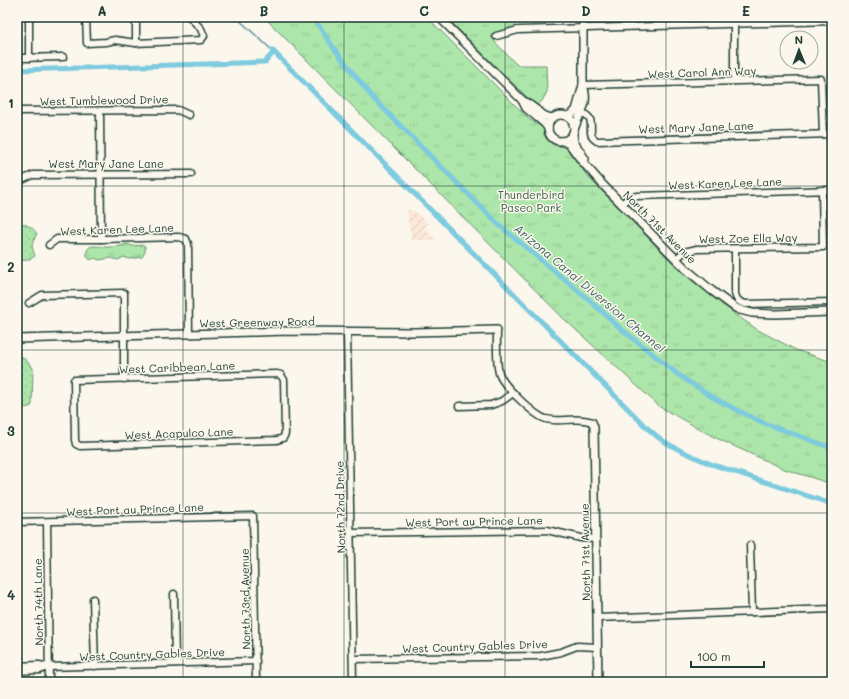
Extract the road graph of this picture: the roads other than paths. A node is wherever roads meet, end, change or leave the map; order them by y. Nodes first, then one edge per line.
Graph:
1 (29, 17) edge
2 (86, 17) edge
3 (136, 17) edge
4 (190, 17) edge
5 (439, 17) edge
6 (582, 17) edge
7 (832, 21) edge
8 (734, 24) junction
9 (583, 29) junction
10 (496, 36) dead end
11 (136, 43) junction
12 (63, 57) dead end
13 (17, 58) edge
14 (29, 58) junction
15 (734, 80) junction
16 (583, 85) junction
17 (522, 100) junction
18 (17, 111) edge
19 (100, 111) junction
20 (582, 112) junction
21 (189, 115) dead end
22 (568, 116) junction
23 (552, 118) junction
24 (548, 128) junction
25 (574, 131) junction
26 (823, 134) junction
27 (832, 134) edge
28 (563, 141) junction
29 (589, 169) junction
30 (101, 174) junction
31 (191, 174) dead end
32 (22, 180) dead end
33 (822, 190) junction
34 (832, 190) edge
35 (622, 205) junction
36 (101, 239) junction
37 (48, 245) dead end
38 (735, 249) junction
39 (676, 259) junction
40 (832, 302) edge
41 (29, 303) dead end
42 (832, 312) edge
43 (497, 330) joint
44 (347, 332) junction
45 (189, 334) junction
46 (124, 336) junction
47 (17, 340) edge
48 (124, 379) junction
49 (513, 393) junction
50 (460, 406) dead end
51 (592, 422) joint
52 (283, 438) joint
53 (76, 444) joint
54 (253, 516) joint
55 (17, 522) edge
56 (47, 522) junction
57 (351, 534) junction
58 (596, 539) junction
59 (750, 545) dead end
60 (174, 594) dead end
61 (93, 599) dead end
62 (832, 609) edge
63 (752, 612) junction
64 (597, 618) junction
65 (597, 647) junction
66 (353, 659) junction
67 (256, 661) junction
68 (175, 663) junction
69 (17, 666) edge
70 (95, 666) junction
71 (48, 667) junction
72 (17, 671) edge
73 (49, 682) edge
74 (256, 682) edge
75 (353, 682) edge
76 (598, 682) edge

1 - 14 street
2 - 11 street
3 - 11 street
4 - 11 street
5 - 17 street
6 - 9 street
7 - 8 street
8 - 9 street
8 - 15 street
9 - 10 street
9 - 16 street
12 - 14 street
13 - 14 street
15 - 16 street, West Carol Ann Way
15 - 26 street, West Carol Ann Way
16 - 20 street
16 - 22 street
17 - 23 street
17 - 24 street
18 - 19 street, West Tumblewood Drive
19 - 21 street, West Tumblewood Drive
19 - 30 street
20 - 25 street
20 - 26 street, West Mary Jane Lane
22 - 23 street
22 - 25 street, North 71st Avenue
23 - 24 street
24 - 28 street, North 71st Avenue
25 - 28 street
25 - 29 street, North 71st Avenue
26 - 27 street, West Mary Jane Lane
28 - 29 street, North 71st Avenue
29 - 35 street, North 71st Avenue
30 - 31 street, West Mary Jane Lane
30 - 32 street, West Mary Jane Lane
30 - 36 street
33 - 34 street, West Karen Lee Lane
33 - 35 street, West Karen Lee Lane
33 - 38 street, West Zoe Ella Way
35 - 39 street, North 71st Avenue
36 - 37 street, West Karen Lee Lane
36 - 45 street, West Karen Lee Lane
38 - 39 street, West Zoe Ella Way
38 - 40 street
39 - 42 street, North 71st Avenue
41 - 46 street
43 - 44 street, West Greenway Road
43 - 49 street
44 - 45 street, West Greenway Road
44 - 57 street, North 72nd Drive
45 - 46 street, West Greenway Road
46 - 47 street, West Greenway Road
46 - 48 street
48 - 52 street, West Caribbean Lane
48 - 53 street, West Caribbean Lane
49 - 50 street
49 - 51 street
51 - 58 street, North 71st Avenue
52 - 53 street, West Acapulco Lane
54 - 56 street, West Port au Prince Lane
54 - 67 street, North 73rd Avenue
55 - 56 street, West Port au Prince Lane
56 - 71 street, North 74th Lane
57 - 58 street, West Port au Prince Lane
57 - 66 street, North 72nd Drive
58 - 64 street, North 71st Avenue
59 - 63 street
60 - 68 street
61 - 70 street
62 - 63 street
63 - 64 street
64 - 65 street, North 71st Avenue
65 - 66 street, West Country Gables Drive
65 - 76 street, North 71st Avenue
66 - 75 street, North 72nd Drive
67 - 68 street, West Country Gables Drive
67 - 74 street, North 73rd Avenue
68 - 70 street, West Country Gables Drive
69 - 71 street, West Country Gables Drive
70 - 71 street, West Country Gables Drive
71 - 72 street, West Country Gables Drive
71 - 73 street, North 74th Lane

